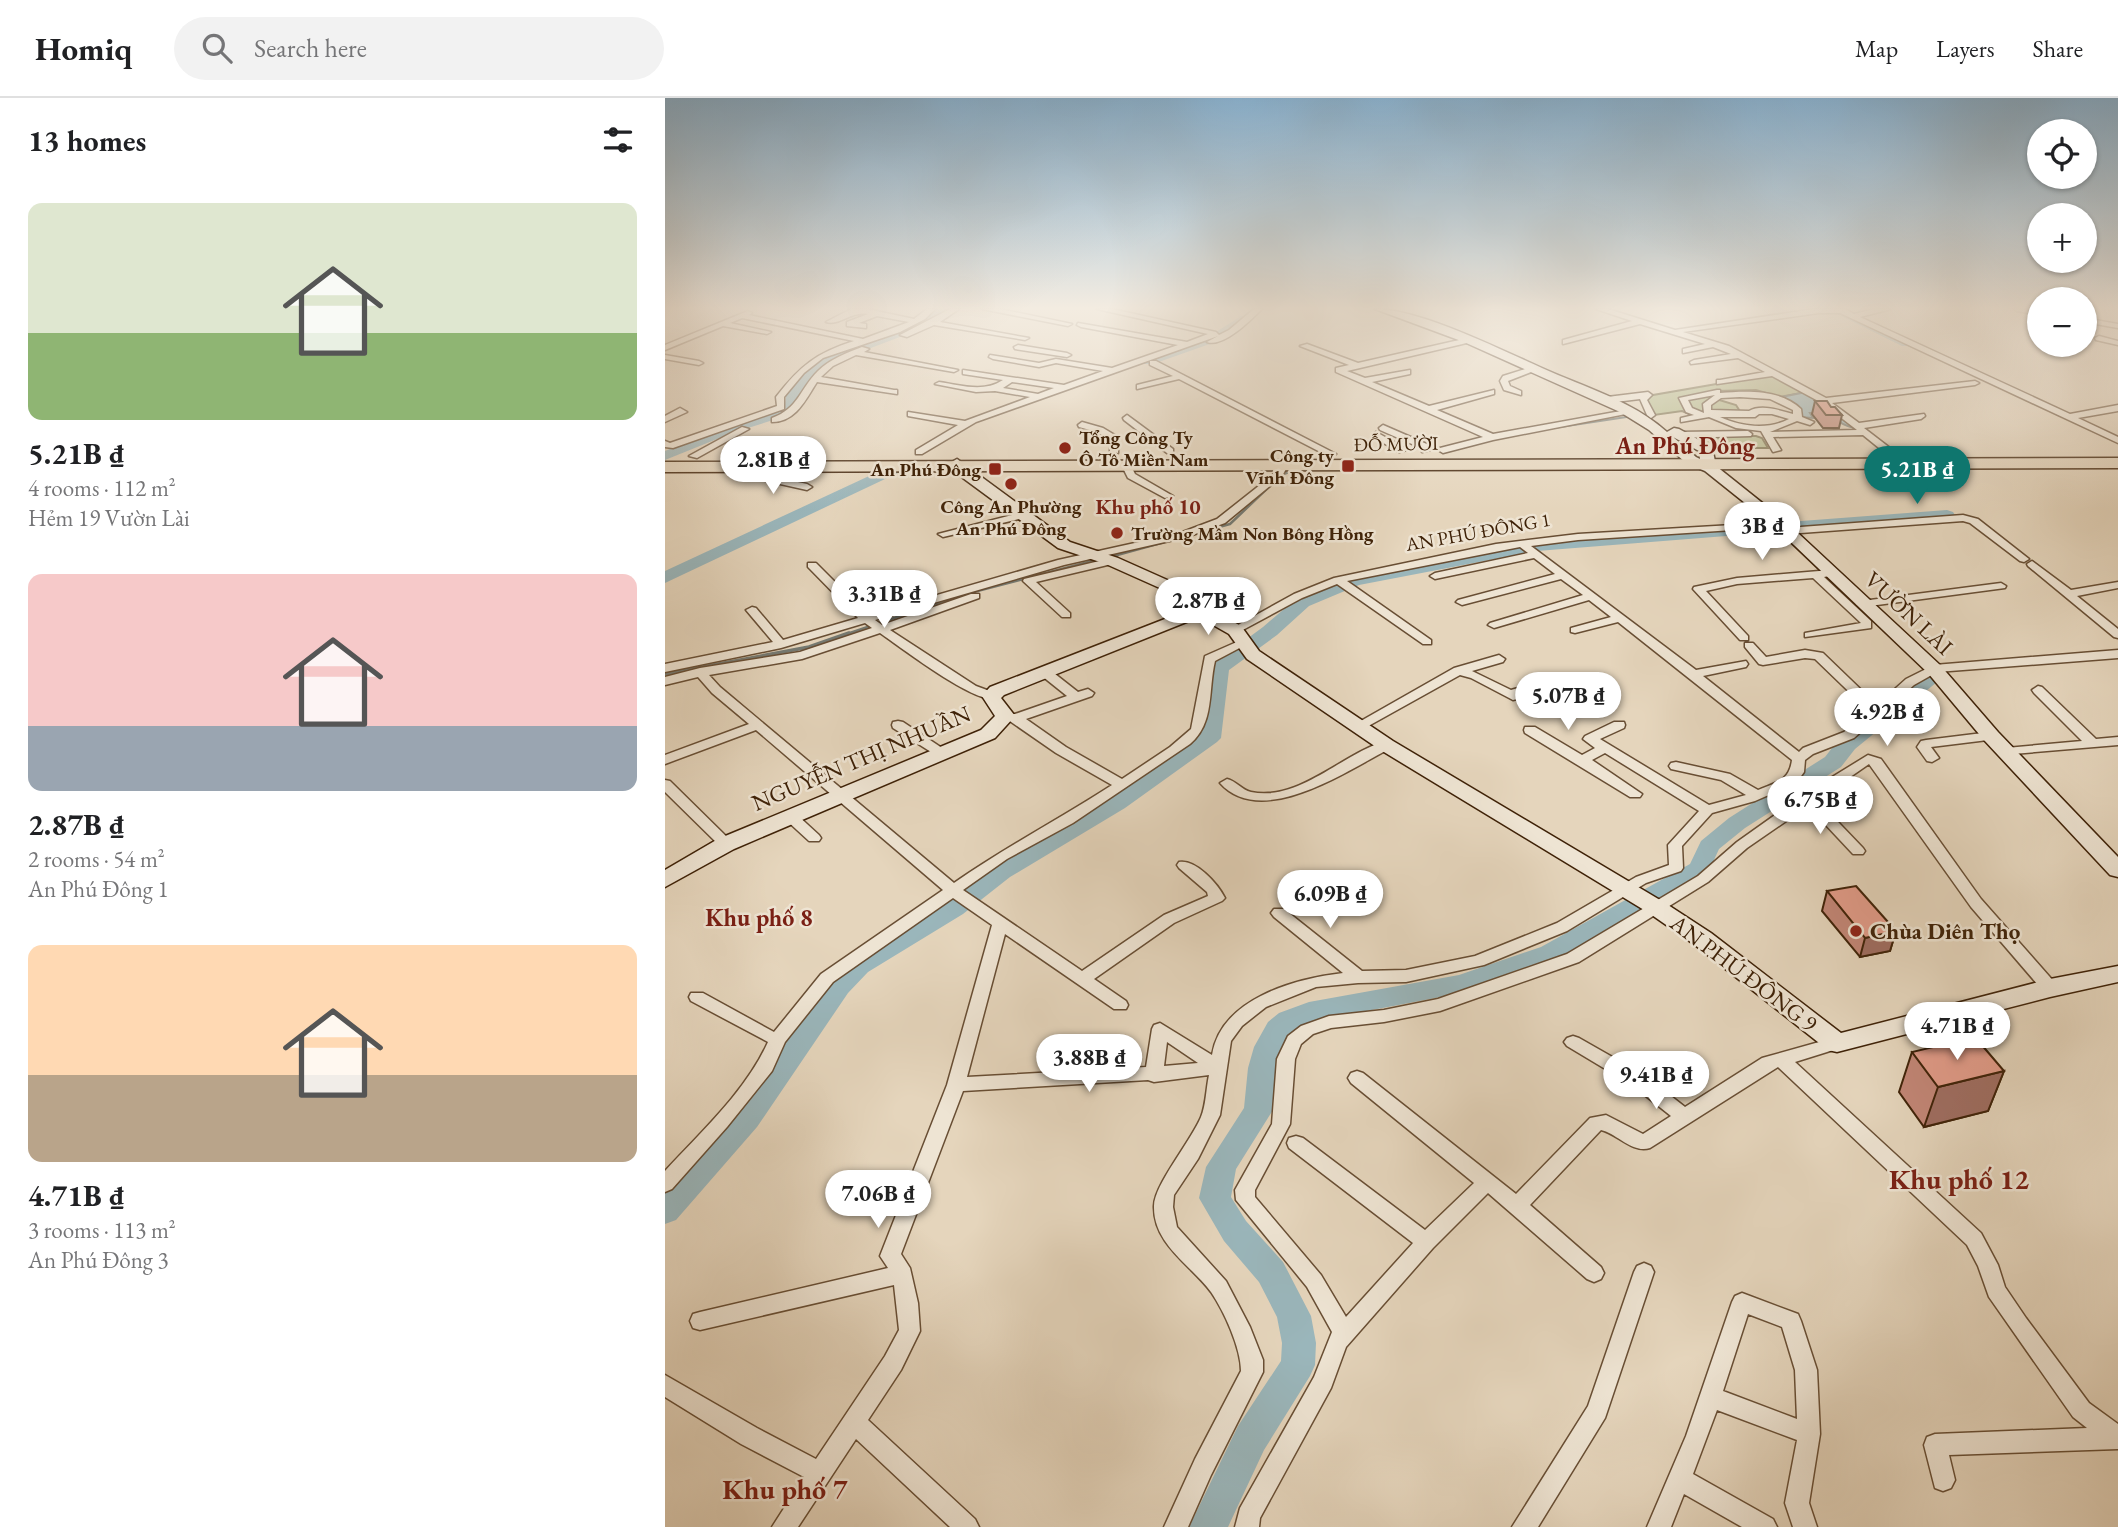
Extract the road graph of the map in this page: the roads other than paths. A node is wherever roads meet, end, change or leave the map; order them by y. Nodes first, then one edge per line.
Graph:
1 (799, 376) edge
2 (818, 376) edge
3 (990, 376) edge
4 (1095, 376) edge
5 (1115, 376) edge
6 (1351, 376) edge
7 (1389, 376) edge
8 (1513, 376) edge
9 (1551, 376) edge
10 (1759, 376) edge
11 (1780, 376) edge
12 (1979, 376) edge
13 (1179, 377) joint
14 (1011, 379) junction
15 (814, 380) junction
16 (793, 381) junction
17 (1363, 381) junction
18 (1720, 382) dead end
19 (1976, 383) dead end
20 (939, 384) dead end
21 (1062, 387) junction
22 (1140, 387) dead end
23 (995, 389) junction
24 (894, 392) dead end
25 (1491, 392) dead end
26 (1518, 394) dead end
27 (1742, 394) junction
28 (1038, 396) junction
29 (1717, 397) junction
30 (1772, 397) junction
31 (2108, 399) dead end
32 (1607, 400) junction
33 (1825, 401) junction
34 (2118, 406) edge
35 (1429, 409) junction
36 (1752, 409) junction
37 (665, 411) edge
38 (1634, 413) junction
39 (911, 414) dead end
40 (1651, 415) dead end
41 (1673, 415) dead end
42 (1704, 416) junction
43 (1921, 416) dead end
44 (2068, 417) junction
45 (1127, 418) dead end
46 (1797, 418) junction
47 (665, 419) edge
48 (1684, 421) junction
49 (974, 422) junction
50 (1809, 422) dead end
51 (1082, 425) dead end
52 (1859, 429) junction
53 (1765, 430) junction
54 (1492, 437) junction
55 (2118, 440) edge
56 (665, 444) edge
57 (1402, 450) junction
58 (1434, 450) junction
59 (1776, 450) junction
60 (1887, 450) junction
61 (1170, 451) junction
62 (919, 452) junction
63 (1115, 452) junction
64 (1328, 452) junction
65 (2118, 452) edge
66 (1698, 454) junction
67 (678, 461) edge
68 (2118, 461) edge
69 (1284, 463) junction
70 (957, 465) junction
71 (757, 466) junction
72 (1127, 466) junction
73 (807, 487) dead end
74 (1168, 496) dead end
75 (1024, 516) junction
76 (1783, 527) junction
77 (943, 534) dead end
78 (1528, 550) junction
79 (1104, 558) junction
80 (813, 565) dead end
81 (1823, 573) junction
82 (1563, 575) junction
83 (1435, 576) dead end
84 (1028, 580) junction
85 (1343, 584) junction
86 (2118, 585) edge
87 (2001, 586) dead end
88 (2068, 594) junction
89 (1592, 596) junction
90 (1462, 602) dead end
91 (1862, 604) junction
92 (752, 610) dead end
93 (1201, 611) junction
94 (1066, 615) dead end
95 (1620, 618) junction
96 (873, 625) junction
97 (1494, 625) dead end
98 (1575, 630) dead end
99 (1809, 635) dead end
100 (2118, 635) edge
101 (1427, 642) dead end
102 (1243, 643) junction
103 (781, 644) junction
104 (2118, 654) edge
105 (1499, 659) dead end
106 (1742, 664) dead end
107 (665, 668) edge
108 (1934, 669) junction
109 (1458, 671) junction
110 (700, 673) junction
111 (1046, 673) junction
112 (1693, 674) junction
113 (665, 681) edge
114 (1556, 681) dead end
115 (2038, 690) dead end
116 (991, 696) junction
117 (1875, 710) junction
118 (1010, 717) junction
119 (759, 725) junction
120 (898, 725) dead end
121 (1619, 725) dead end
122 (1358, 726) junction
123 (1530, 730) dead end
124 (1991, 736) junction
125 (2118, 741) edge
126 (2092, 743) junction
127 (1386, 745) junction
128 (1605, 748) junction
129 (2006, 752) junction
130 (944, 754) junction
131 (1932, 758) dead end
132 (1799, 759) junction
133 (665, 760) edge
134 (1582, 760) junction
135 (1676, 766) dead end
136 (1227, 783) dead end
137 (665, 784) edge
138 (1122, 785) junction
139 (1635, 794) dead end
140 (1757, 795) junction
141 (842, 796) junction
142 (1808, 798) junction
143 (1707, 810) junction
144 (790, 816) junction
145 (814, 838) dead end
146 (726, 844) junction
147 (1858, 851) dead end
148 (1184, 865) dead end
149 (2118, 870) edge
150 (665, 880) edge
151 (963, 898) junction
152 (1641, 898) junction
153 (1279, 913) dead end
154 (1000, 923) junction
155 (2118, 974) edge
156 (1358, 977) junction
157 (1083, 979) junction
158 (2050, 988) junction
159 (697, 997) dead end
160 (1120, 1004) dead end
161 (778, 1039) junction
162 (1573, 1042) dead end
163 (1837, 1043) junction
164 (1781, 1059) junction
165 (1218, 1068) junction
166 (1154, 1075) junction
167 (1357, 1078) dead end
168 (956, 1085) junction
169 (1684, 1116) junction
170 (1296, 1143) dead end
171 (1486, 1183) junction
172 (665, 1184) edge
173 (1517, 1206) junction
174 (1426, 1242) junction
175 (1644, 1272) dead end
176 (1594, 1273) dead end
177 (901, 1275) junction
178 (700, 1321) dead end
179 (1344, 1334) junction
180 (665, 1385) edge
181 (1711, 1398) junction
182 (854, 1422) junction
183 (1809, 1434) junction
184 (2118, 1438) edge
185 (820, 1473) junction
186 (1679, 1479) junction
187 (1943, 1480) dead end
188 (783, 1527) edge
189 (967, 1527) edge
190 (1176, 1527) edge
191 (1247, 1527) edge
192 (1524, 1527) edge
193 (1659, 1527) edge
194 (1765, 1527) edge
195 (1805, 1527) edge

1 - 16 street
2 - 15 street
3 - 14 street
4 - 21 street
5 - 49 street
6 - 17 street
7 - 17 street
8 - 26 street
9 - 32 street, VƯỜN LÀI
10 - 18 street
11 - 33 street
12 - 44 street
13 - 22 street
13 - 64 street
14 - 21 street
14 - 23 street
15 - 16 street
15 - 24 street
15 - 67 street
16 - 56 street
17 - 35 street
19 - 33 street
20 - 23 street
21 - 28 street
23 - 28 street
25 - 35 street
27 - 29 street
27 - 30 street
27 - 36 street
28 - 49 street
29 - 36 street
29 - 42 street
30 - 36 street
30 - 42 street
30 - 46 street
31 - 34 street
32 - 38 street, VƯỜN LÀI
32 - 40 street
33 - 52 street
34 - 44 street
35 - 54 street
36 - 42 street
36 - 46 street
36 - 53 street
37 - 47 street
38 - 54 street
38 - 66 street, VƯỜN LÀI
39 - 49 street
41 - 48 street
42 - 48 street
42 - 53 street
43 - 52 street
44 - 55 street
45 - 61 street
46 - 50 street
46 - 53 street
48 - 66 street
49 - 62 street
51 - 63 street
52 - 53 street
52 - 60 street
53 - 59 street
53 - 66 street
54 - 58 street
57 - 58 highway, ĐỖ MƯỜI
57 - 58 street
57 - 64 highway, ĐỖ MƯỜI
58 - 66 highway, ĐỖ MƯỜI
59 - 60 highway, ĐỖ MƯỜI
59 - 66 highway, ĐỖ MƯỜI
60 - 65 highway, ĐỖ MƯỜI
61 - 63 highway, ĐỖ MƯỜI
61 - 64 highway, ĐỖ MƯỜI
62 - 63 highway, ĐỖ MƯỜI
62 - 67 highway, ĐỖ MƯỜI
64 - 66 highway, ĐỖ MƯỜI
64 - 67 highway, ĐỖ MƯỜI
65 - 66 highway, ĐỖ MƯỜI
66 - 68 highway, ĐỖ MƯỜI
66 - 69 highway, ĐỖ MƯỜI
66 - 76 street, VƯỜN LÀI
67 - 70 highway, ĐỖ MƯỜI
67 - 71 highway, ĐỖ MƯỜI
69 - 70 highway, ĐỖ MƯỜI
69 - 72 highway, ĐỖ MƯỜI
69 - 79 street
70 - 71 highway, ĐỖ MƯỜI
70 - 72 highway, ĐỖ MƯỜI
70 - 75 street
71 - 73 street
72 - 74 street
75 - 77 street
75 - 79 street
76 - 78 street, AN PHÚ ĐÔNG 1
76 - 81 street, VƯỜN LÀI
76 - 88 street, AN PHÚ ĐÔNG 1
78 - 82 street
78 - 83 street
78 - 85 street, AN PHÚ ĐÔNG 1
79 - 84 street
79 - 93 street
79 - 96 street
80 - 96 street
81 - 91 street, VƯỜN LÀI
81 - 99 street
81 - 117 street
82 - 89 street
82 - 90 street
84 - 94 street
84 - 96 street
85 - 101 street
85 - 102 street, AN PHÚ ĐÔNG 1
86 - 88 street
87 - 91 street
88 - 100 street, AN PHÚ ĐÔNG 1
89 - 95 street
89 - 97 street
91 - 108 street, VƯỜN LÀI
92 - 103 street
93 - 102 street
93 - 111 street, NGUYỄN THỊ NHUẦN
95 - 98 street
95 - 112 street
96 - 103 street
96 - 110 street
96 - 116 street
102 - 122 street, AN PHÚ ĐÔNG 9
102 - 138 street, AN PHÚ ĐÔNG 1
103 - 107 street
104 - 108 street
105 - 109 street
106 - 112 street
108 - 117 street
108 - 124 street, VƯỜN LÀI
109 - 114 street
109 - 122 street
110 - 113 street
110 - 119 street
111 - 116 street, NGUYỄN THỊ NHUẦN
111 - 118 street
112 - 132 street
115 - 126 street
116 - 118 street, NGUYỄN THỊ NHUẦN
117 - 132 street
118 - 130 street, NGUYỄN THỊ NHUẦN
118 - 138 street
119 - 133 street
119 - 141 street
120 - 130 street
121 - 128 street
122 - 127 street, AN PHÚ ĐÔNG 9
123 - 134 street
124 - 129 street, VƯỜN LÀI
124 - 131 street
125 - 126 street
126 - 129 street
127 - 136 street
127 - 152 street, AN PHÚ ĐÔNG 9
128 - 134 street
128 - 143 street
129 - 149 street, VƯỜN LÀI
130 - 141 street, NGUYỄN THỊ NHUẦN
132 - 140 street
134 - 139 street
135 - 140 street
137 - 146 street
138 - 151 street
140 - 143 street
141 - 144 street, NGUYỄN THỊ NHUẦN
141 - 151 street
142 - 147 street
142 - 152 street
142 - 158 street
143 - 152 street
144 - 145 street
144 - 146 street, NGUYỄN THỊ NHUẦN
146 - 150 street, NGUYỄN THỊ NHUẦN
148 - 157 street
151 - 154 street
151 - 161 street
152 - 156 street
152 - 163 street, AN PHÚ ĐÔNG 9
152 - 179 street
153 - 156 street
154 - 157 street
154 - 168 street
155 - 158 street
156 - 165 street
157 - 160 street
158 - 163 street
159 - 161 street
161 - 172 street
162 - 169 street
163 - 164 street
164 - 169 street
164 - 184 street
165 - 166 street
165 - 166 street
165 - 190 street
166 - 168 street
167 - 171 street
168 - 177 street
169 - 173 street
170 - 174 street
171 - 173 street
171 - 174 street
173 - 176 street
174 - 179 street
175 - 192 street
177 - 178 street
177 - 182 street
179 - 191 street
180 - 185 street
181 - 183 street
181 - 183 street
181 - 186 street
182 - 185 street
182 - 189 street
183 - 195 street
184 - 187 street
185 - 188 street
186 - 193 street
186 - 194 street

